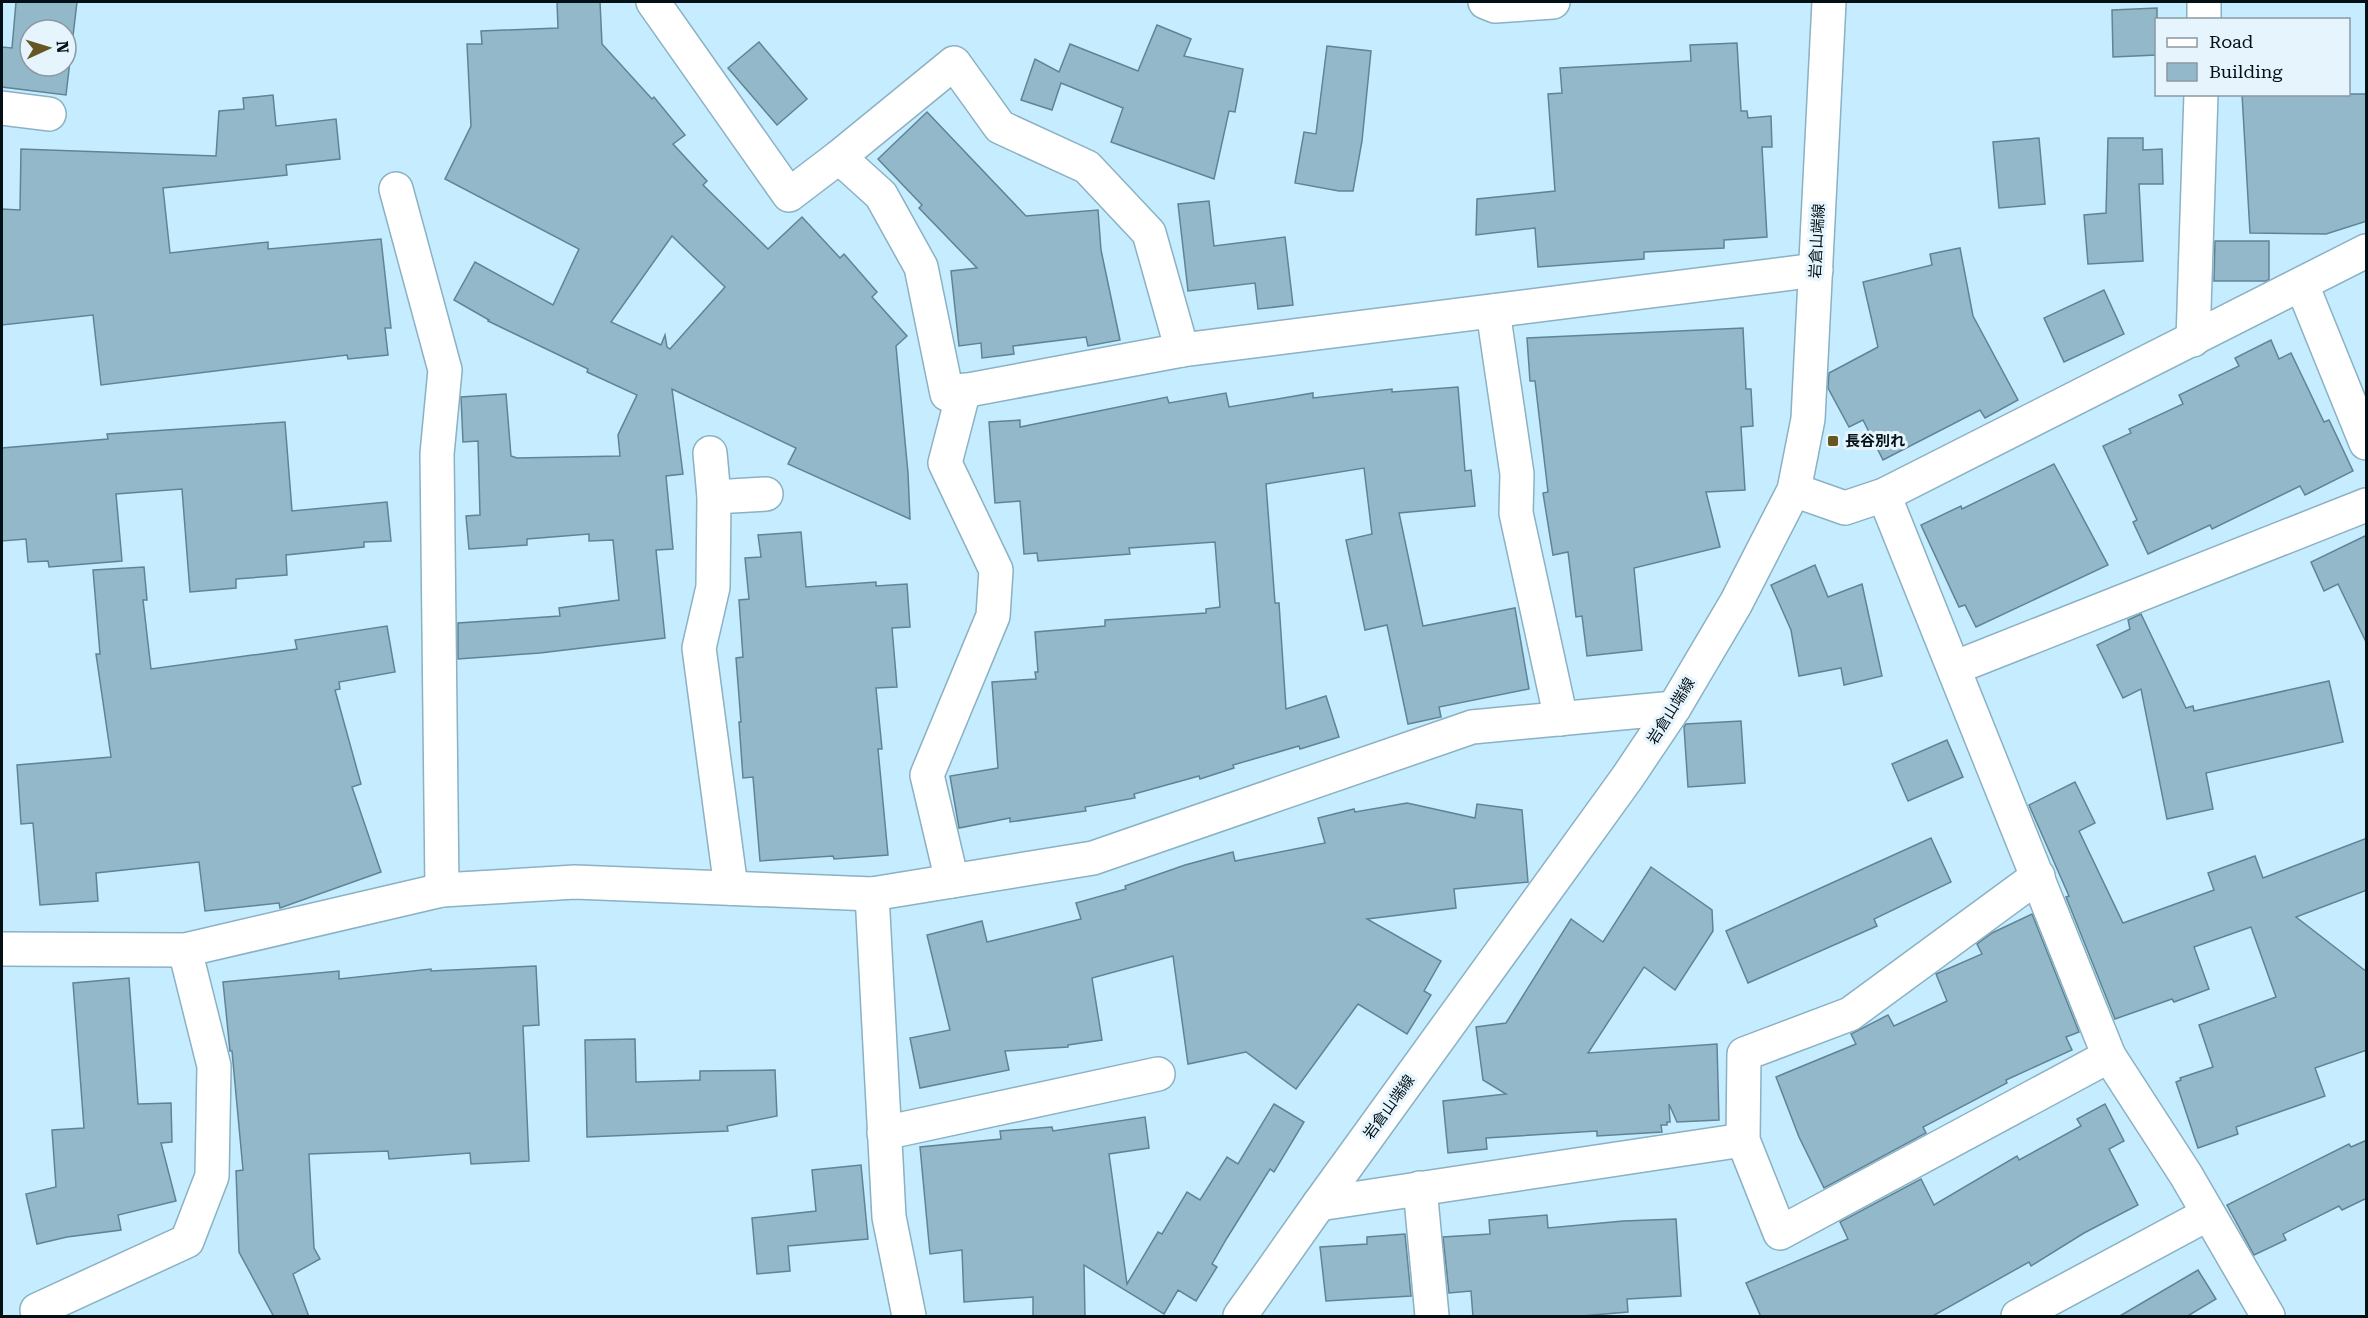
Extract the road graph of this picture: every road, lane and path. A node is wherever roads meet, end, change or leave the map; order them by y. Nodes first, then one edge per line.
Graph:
1 (653, 2) edge
2 (1485, 2) edge
3 (1552, 2) edge
4 (1829, 2) edge
5 (2204, 2) edge
6 (2204, 18) edge
7 (2201, 96) edge
8 (2, 108) edge
9 (49, 114) dead end
10 (839, 157) junction
11 (396, 189) dead end
12 (2367, 251) edge
13 (1816, 270) junction
14 (2302, 285) junction
15 (1492, 311) junction
16 (2193, 340) junction
17 (1182, 350) junction
18 (964, 390) junction
19 (2367, 443) edge
20 (710, 453) dead end
21 (1794, 490) junction
22 (766, 494) dead end
23 (1884, 495) junction
24 (714, 497) junction
25 (2367, 505) edge
26 (1954, 668) junction
27 (1674, 708) junction
28 (1561, 719) junction
29 (2038, 876) junction
30 (952, 881) junction
31 (731, 888) junction
32 (442, 890) junction
33 (872, 894) junction
34 (2, 949) edge
35 (185, 950) junction
36 (2109, 1056) junction
37 (1158, 1074) dead end
38 (884, 1134) junction
39 (1743, 1140) junction
40 (1420, 1188) junction
41 (1319, 1204) junction
42 (2208, 1214) junction
43 (37, 1310) dead end
44 (2253, 1310) edge
45 (909, 1317) edge
46 (1240, 1317) edge
47 (1432, 1317) edge
48 (2018, 1317) edge

1 - 10 street
2 - 3 street
4 - 13 street, 岩倉山端線
5 - 6 street
7 - 16 street
8 - 9 street
10 - 17 street
10 - 18 street
11 - 32 street
12 - 14 street
13 - 15 street
13 - 21 street, 岩倉山端線
14 - 16 street
14 - 19 street
15 - 17 street
15 - 28 street
16 - 23 street
17 - 18 street
18 - 30 street
20 - 24 street
21 - 23 street
21 - 27 street, 岩倉山端線
22 - 24 street
23 - 26 street
24 - 31 street
25 - 26 street
26 - 29 street
27 - 28 street
27 - 41 street, 岩倉山端線
28 - 30 street
29 - 36 street
29 - 39 street
30 - 33 street
31 - 32 street
31 - 33 street
32 - 35 street
33 - 38 street
34 - 35 street
35 - 43 street
36 - 39 street
36 - 42 street
37 - 38 street
38 - 45 street
39 - 40 street
40 - 41 street
40 - 47 street
41 - 46 street, 岩倉山端線
42 - 44 street
42 - 48 street

